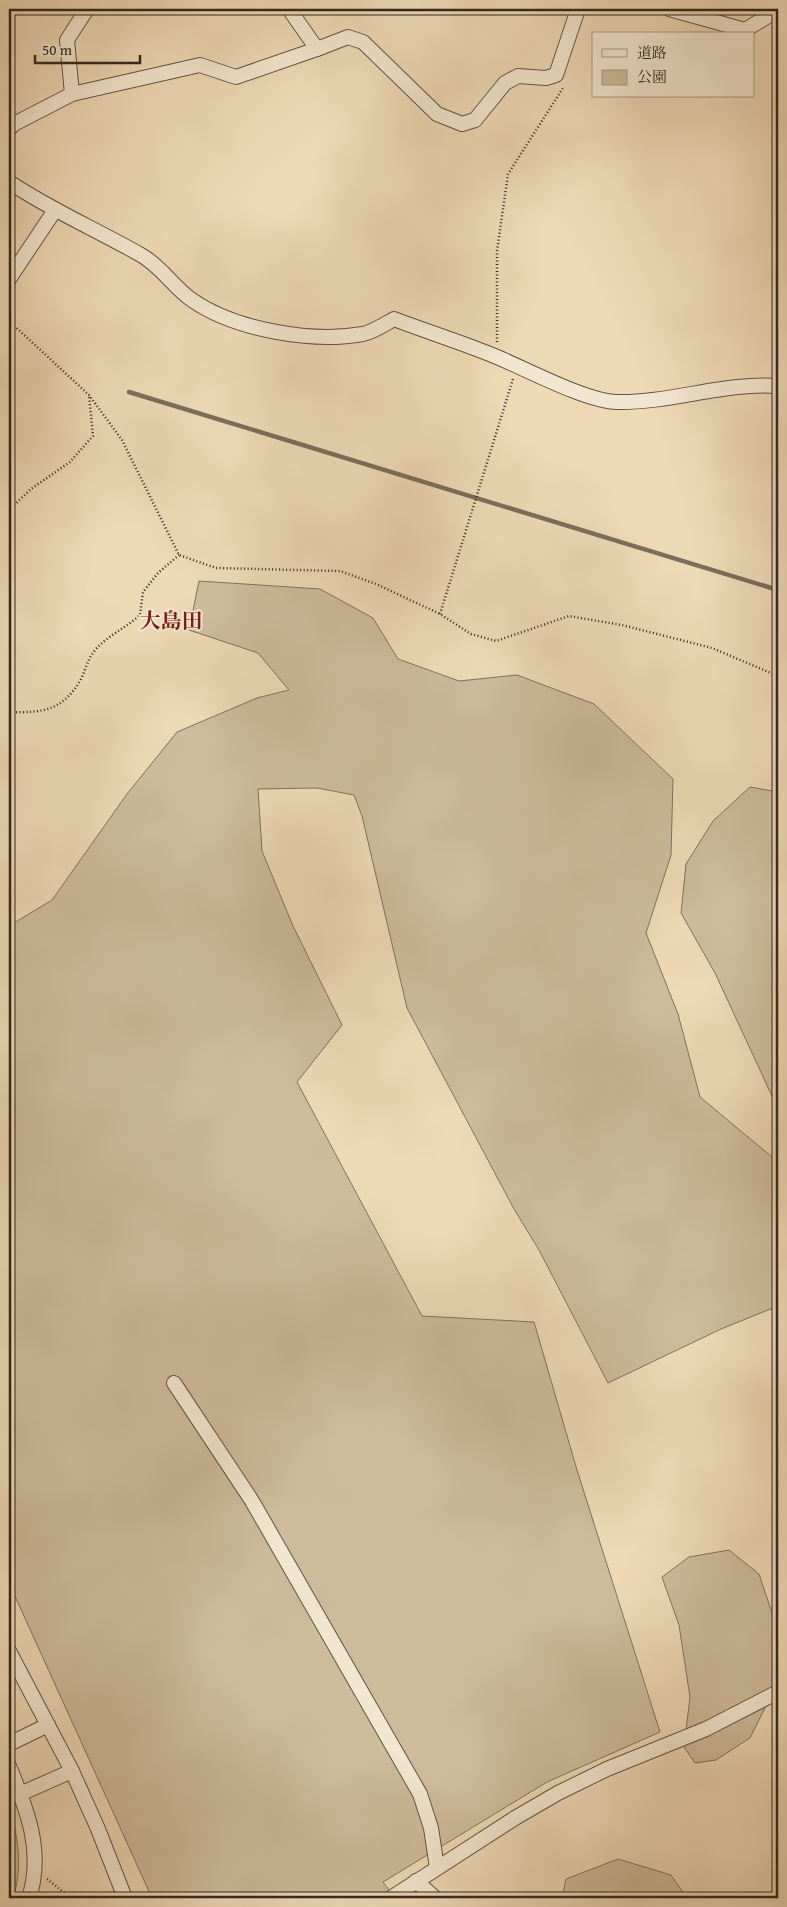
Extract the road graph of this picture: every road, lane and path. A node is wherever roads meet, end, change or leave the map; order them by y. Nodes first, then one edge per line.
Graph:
1 (87, 9) edge
2 (289, 9) edge
3 (578, 9) edge
4 (669, 9) edge
5 (778, 10) edge
6 (317, 49) junction
7 (556, 75) junction
8 (72, 94) junction
9 (9, 130) edge
10 (9, 182) edge
11 (55, 210) junction
12 (9, 278) edge
13 (9, 321) edge
14 (494, 356) junction
15 (518, 366) junction
16 (778, 386) edge
17 (89, 395) junction
18 (9, 510) edge
19 (179, 555) junction
20 (440, 614) junction
21 (778, 671) edge
22 (778, 675) edge
23 (9, 712) edge
24 (174, 1383) dead end
25 (9, 1651) edge
26 (13, 1672) edge
27 (778, 1692) edge
28 (48, 1725) junction
29 (9, 1744) edge
30 (9, 1766) edge
31 (72, 1771) junction
32 (20, 1794) junction
33 (437, 1868) junction
34 (34, 1875) junction
35 (416, 1881) junction
36 (29, 1898) edge
37 (71, 1898) edge
38 (125, 1898) edge
39 (390, 1898) edge
40 (435, 1898) edge

1 - 8 street
2 - 6 street
3 - 7 street
4 - 5 street
6 - 7 street
6 - 8 street
7 - 14 path
8 - 9 street
10 - 11 street
11 - 12 street
11 - 14 street
13 - 17 path
14 - 15 street
15 - 16 street
15 - 20 path
17 - 18 path
17 - 19 path
19 - 20 path
19 - 23 path
20 - 22 path
21 - 22 path
24 - 33 street
25 - 26 street
26 - 28 street
27 - 33 street
28 - 29 street
28 - 31 street
30 - 32 street
31 - 32 street
31 - 38 street
32 - 34 street
33 - 35 street
34 - 36 street
34 - 37 path
35 - 39 street
35 - 40 street

